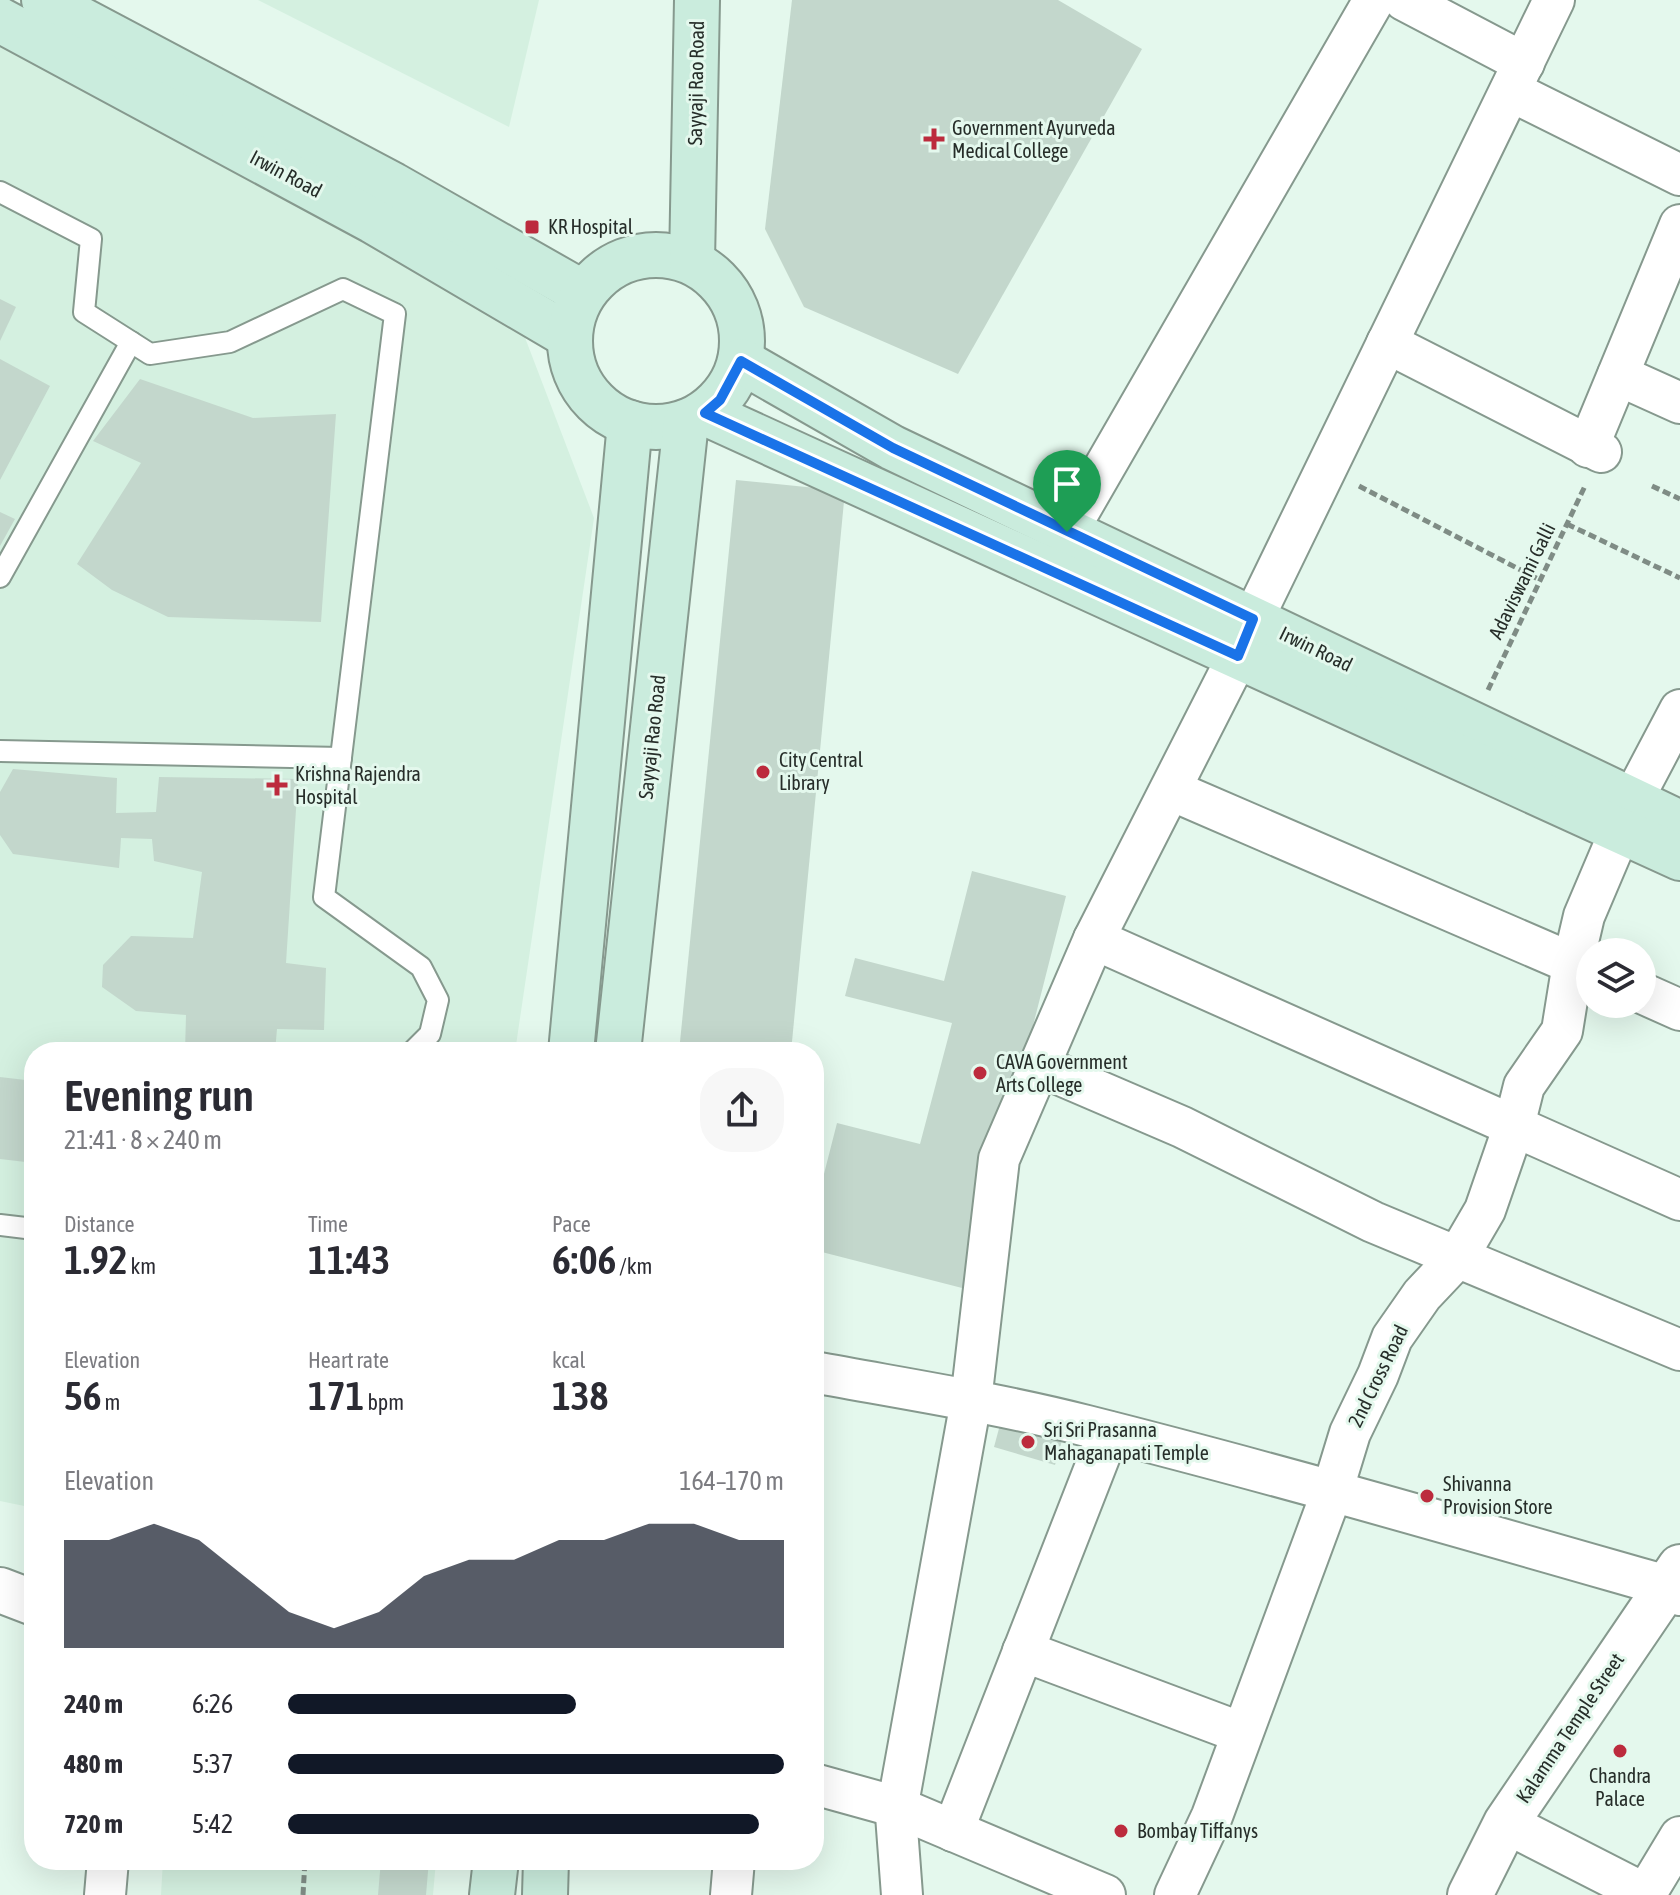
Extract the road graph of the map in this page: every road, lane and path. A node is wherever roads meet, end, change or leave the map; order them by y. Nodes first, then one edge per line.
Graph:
1 (44, 0) edge
2 (697, 0) edge
3 (1374, 0) edge
4 (1404, 0) edge
5 (1554, 0) edge
6 (0, 20) edge
7 (1518, 77) junction
8 (1680, 175) edge
9 (0, 192) edge
10 (383, 203) junction
11 (1680, 225) edge
12 (692, 262) junction
13 (583, 293) junction
14 (569, 336) junction
15 (131, 342) junction
16 (1387, 343) junction
17 (741, 361) junction
18 (1618, 375) junction
19 (1680, 403) edge
20 (695, 417) junction
21 (630, 423) junction
22 (1594, 450) junction
23 (1326, 469) junction
24 (1652, 486) dead end
25 (1680, 499) edge
26 (1567, 524) junction
27 (1067, 532) junction
28 (0, 577) edge
29 (1680, 578) edge
30 (1540, 580) junction
31 (1246, 637) junction
32 (1680, 710) edge
33 (1471, 724) junction
34 (0, 751) edge
35 (341, 758) junction
36 (1171, 790) junction
37 (1626, 815) junction
38 (1680, 823) edge
39 (1680, 858) edge
40 (1583, 938) edge
41 (1094, 939) junction
42 (1576, 965) edge
43 (1576, 984) edge
44 (1656, 999) edge
45 (1680, 1010) edge
46 (422, 1042) edge
47 (572, 1042) edge
48 (619, 1042) edge
49 (1040, 1066) junction
50 (1514, 1126) junction
51 (1680, 1200) edge
52 (0, 1225) edge
53 (24, 1228) edge
54 (1457, 1258) junction
55 (1680, 1350) edge
56 (824, 1374) edge
57 (971, 1401) junction
58 (1109, 1432) junction
59 (1332, 1492) junction
60 (0, 1560) edge
61 (24, 1568) edge
62 (1675, 1582) edge
63 (0, 1590) edge
64 (24, 1599) edge
65 (1023, 1651) junction
66 (1242, 1733) junction
67 (824, 1787) edge
68 (897, 1807) junction
69 (1506, 1823) junction
70 (953, 1831) junction
71 (1680, 1837) edge
72 (107, 1870) edge
73 (304, 1870) edge
74 (495, 1870) edge
75 (546, 1870) edge
76 (733, 1870) edge
77 (105, 1895) edge
78 (303, 1895) edge
79 (492, 1895) edge
80 (545, 1895) edge
81 (731, 1895) edge
82 (902, 1895) edge
83 (1105, 1895) edge
84 (1175, 1895) edge
85 (1470, 1895) edge
86 (1646, 1895) edge

1 - 10 main road, Irwin Road
2 - 12 main road, Sayyaji Rao Road
3 - 27 street
4 - 7 street
5 - 7 street
6 - 10 main road, Irwin Road
7 - 8 street
7 - 16 street
9 - 15 lane
10 - 13 main road, Irwin Road
10 - 14 main road, Irwin Road
11 - 18 street
12 - 13 main road
12 - 17 main road
13 - 14 main road
14 - 21 main road
15 - 28 lane
15 - 35 lane
16 - 22 street
16 - 23 street
17 - 20 main road
17 - 27 main road, Irwin Road
18 - 19 street
18 - 22 street
20 - 21 main road
20 - 31 main road
20 - 48 main road, Sayyaji Rao Road
21 - 47 main road
22 - 26 path, Adaviswami Galli
23 - 30 path
23 - 31 street
24 - 25 path
26 - 29 path
26 - 30 path, Adaviswami Galli
27 - 31 main road, Irwin Road
30 - 33 path, Adaviswami Galli
31 - 33 main road, Irwin Road
31 - 36 street
31 - 37 main road
32 - 37 street, 2nd Cross Road
33 - 37 main road, Irwin Road
34 - 35 lane
35 - 46 lane
36 - 41 street
36 - 42 street
37 - 38 main road, Irwin Road
37 - 39 main road
37 - 40 street, 2nd Cross Road
41 - 49 street
41 - 50 street
43 - 50 street, 2nd Cross Road
44 - 45 street
49 - 54 street
49 - 57 street
50 - 51 street
50 - 54 street, 2nd Cross Road
52 - 53 lane
54 - 55 street
54 - 59 street, 2nd Cross Road
56 - 57 street
57 - 58 street
57 - 68 street
58 - 59 street
58 - 65 street
59 - 62 street
59 - 66 street, 2nd Cross Road
60 - 61 street
62 - 69 street, Kalamma Temple Street
63 - 64 street
65 - 66 street
65 - 70 street
66 - 84 street, 2nd Cross Road
67 - 68 street
68 - 70 street
68 - 82 street
69 - 85 street, Kalamma Temple Street
69 - 86 street
70 - 83 street
71 - 86 street
72 - 77 street
73 - 78 path
74 - 79 main road
75 - 80 main road
76 - 81 street

